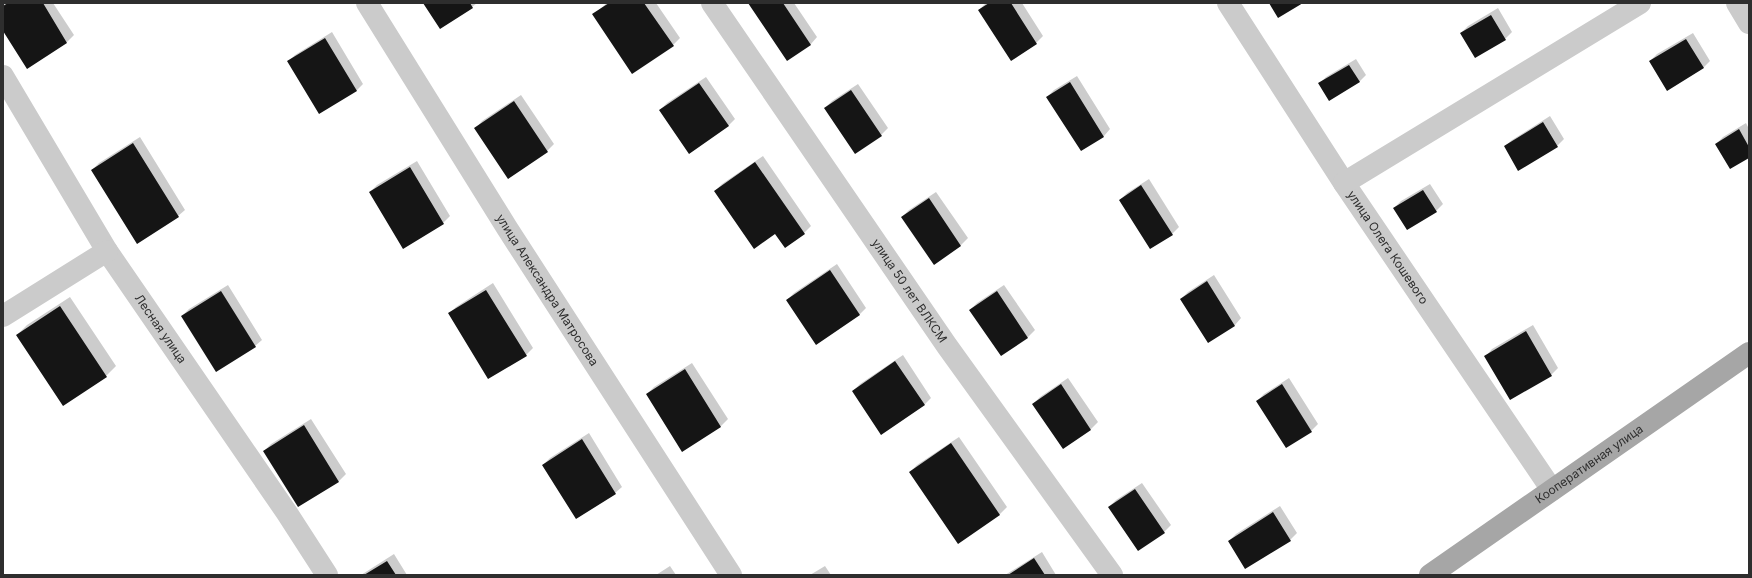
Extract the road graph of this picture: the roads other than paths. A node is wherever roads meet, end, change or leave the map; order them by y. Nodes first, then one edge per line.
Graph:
1 (367, 3) edge
2 (712, 3) edge
3 (1228, 3) edge
4 (1640, 3) edge
5 (1737, 3) edge
6 (1749, 23) edge
7 (3, 76) edge
8 (1344, 183) junction
9 (106, 251) junction
10 (3, 316) edge
11 (1749, 353) edge
12 (1552, 490) junction
13 (327, 575) edge
14 (731, 575) edge
15 (1112, 575) edge
16 (1430, 575) edge

1 - 14 street, улица Александра Матросова
2 - 15 street, улица 50 лет ВЛКСМ
3 - 8 street, улица Олега Кошевого
4 - 8 street
5 - 6 street
7 - 9 street, Лесная улица
8 - 12 street, улица Олега Кошевого
9 - 10 street
9 - 13 street, Лесная улица
11 - 12 main road, Кооперативная улица
12 - 16 main road, Кооперативная улица

